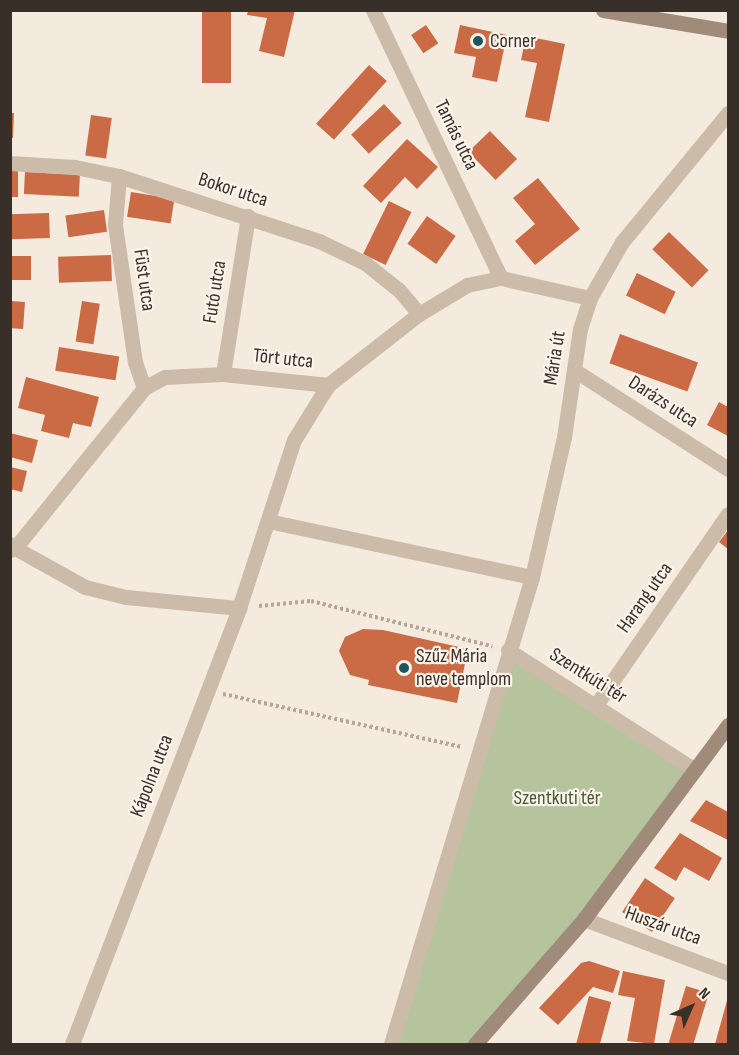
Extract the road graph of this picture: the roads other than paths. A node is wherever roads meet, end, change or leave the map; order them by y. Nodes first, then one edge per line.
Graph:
1 (373, 10) edge
2 (603, 10) edge
3 (729, 31) edge
4 (729, 113) edge
5 (10, 163) edge
6 (119, 176) junction
7 (248, 216) junction
8 (501, 278) junction
9 (590, 298) junction
10 (419, 314) junction
11 (574, 370) junction
12 (223, 374) junction
13 (328, 385) junction
14 (144, 388) junction
15 (729, 469) edge
16 (729, 514) edge
17 (267, 521) junction
18 (12, 547) edge
19 (532, 577) junction
20 (239, 608) junction
21 (507, 650) junction
22 (596, 705) junction
23 (729, 725) edge
24 (695, 770) junction
25 (584, 919) junction
26 (729, 973) edge
27 (72, 1044) edge
28 (392, 1044) edge
29 (475, 1044) edge

1 - 8 street, Tamás utca
2 - 3 main road
4 - 9 street, Mária út
5 - 6 street, Bokor utca
6 - 7 street, Bokor utca
6 - 14 street, Füst utca
7 - 10 street, Bokor utca
7 - 12 street, Futó utca
8 - 9 street, Tört utca
8 - 10 street, Tört utca
9 - 11 street, Mária út
10 - 13 street, Tört utca
11 - 15 street, Darázs utca
11 - 19 street, Mária út
12 - 13 street, Tört utca
12 - 14 street, Tört utca
13 - 17 street, Kápolna utca
14 - 18 street, Tört utca
16 - 22 street, Harang utca
17 - 19 street
17 - 20 street, Kápolna utca
18 - 20 street
19 - 21 street, Mária út
20 - 27 street, Kápolna utca
21 - 22 street, Szentkúti tér
21 - 28 street
22 - 24 street, Szentkúti tér
23 - 24 main road
24 - 25 main road
25 - 26 street, Huszár utca
25 - 29 main road

